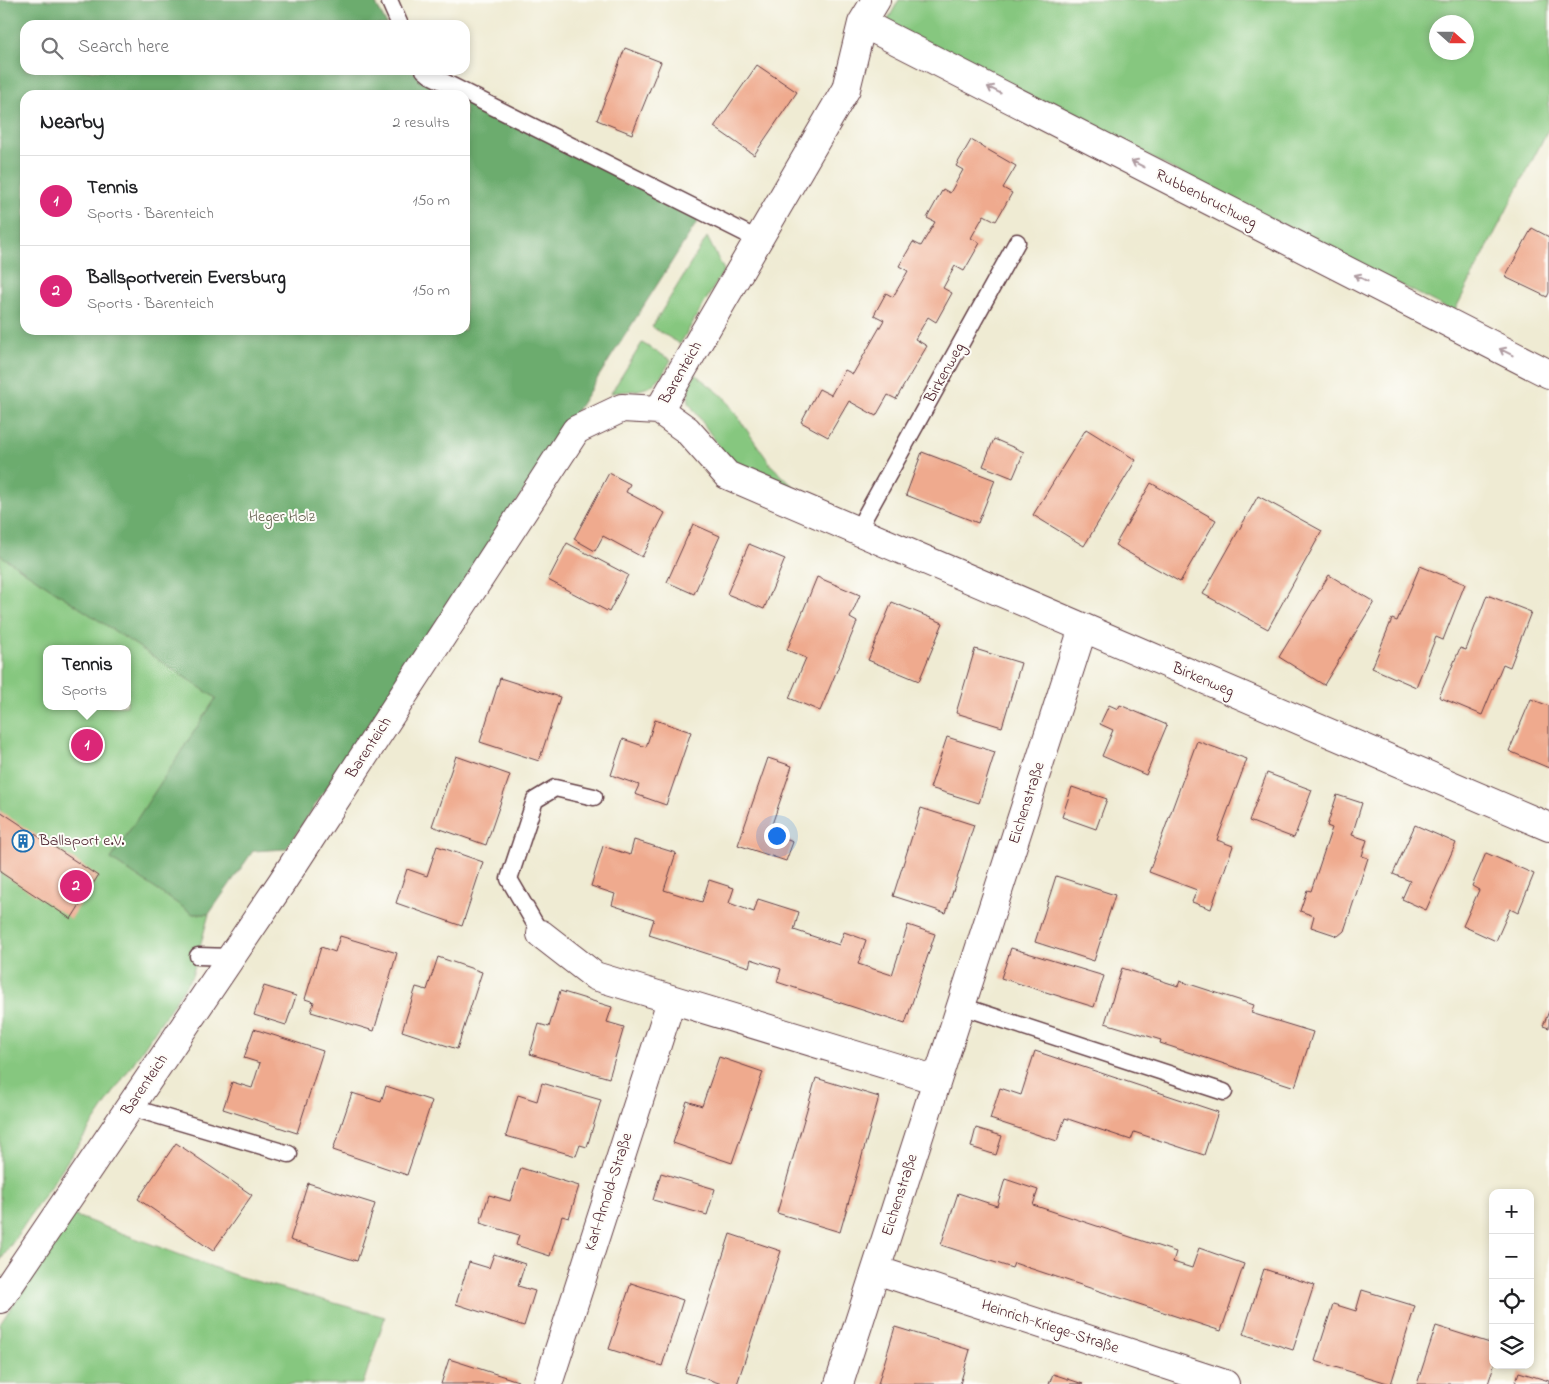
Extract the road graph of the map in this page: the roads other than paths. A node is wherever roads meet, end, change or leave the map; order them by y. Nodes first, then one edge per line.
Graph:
1 (389, 0) edge
2 (876, 0) edge
3 (398, 20) edge
4 (862, 23) junction
5 (430, 75) edge
6 (460, 90) edge
7 (470, 95) edge
8 (759, 240) junction
9 (1018, 242) dead end
10 (1549, 374) edge
11 (659, 410) junction
12 (857, 531) junction
13 (1083, 628) junction
14 (594, 797) dead end
15 (1549, 827) edge
16 (541, 934) joint
17 (198, 956) dead end
18 (232, 957) junction
19 (671, 1001) junction
20 (961, 1006) junction
21 (937, 1080) junction
22 (1224, 1092) dead end
23 (132, 1105) junction
24 (289, 1154) dead end
25 (876, 1270) junction
26 (0, 1299) edge
27 (548, 1384) edge
28 (839, 1384) edge
29 (1225, 1384) edge

1 - 3 lane
2 - 4 street, Barenteich
4 - 8 street, Barenteich
10 -> 4 street, Rubbenbruchweg
5 - 6 lane
7 - 8 lane
8 - 11 street, Barenteich
9 - 12 lane, Birkenweg
11 - 12 street, Birkenweg
11 - 18 street, Barenteich
12 - 13 street, Birkenweg
13 - 15 street, Birkenweg
13 - 20 street, Eichenstraße
14 - 16 lane
16 - 19 street
17 - 18 lane
18 - 23 street, Barenteich
19 - 21 street
19 - 27 street, Karl-Arnold-Straße
20 - 21 street, Eichenstraße
20 - 22 lane
21 - 25 street, Eichenstraße
23 - 24 lane
23 - 26 street, Barenteich
25 - 28 street, Eichenstraße
25 - 29 street, Heinrich-Kriege-Straße

